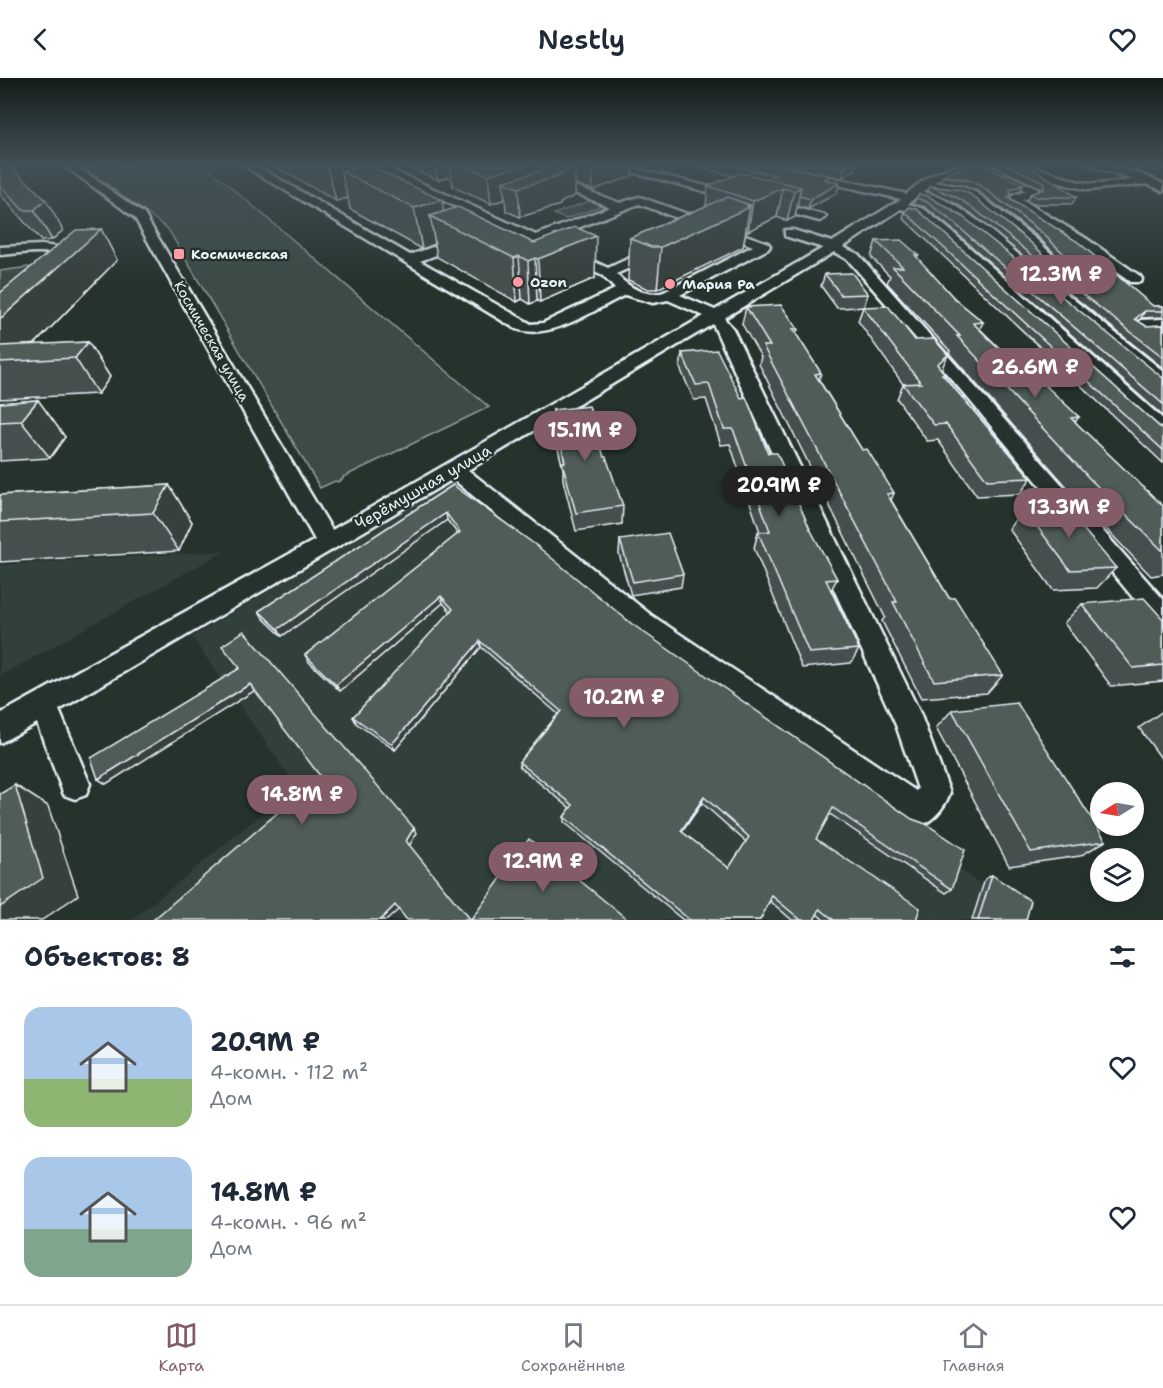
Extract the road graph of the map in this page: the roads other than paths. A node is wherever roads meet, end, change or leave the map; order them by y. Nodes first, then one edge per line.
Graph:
1 (124, 204) edge
2 (316, 204) edge
3 (461, 204) edge
4 (613, 204) edge
5 (627, 204) edge
6 (651, 204) edge
7 (768, 204) edge
8 (897, 204) edge
9 (916, 204) edge
10 (943, 204) edge
11 (985, 204) edge
12 (1022, 204) edge
13 (345, 205) edge
14 (620, 207) junction
15 (492, 209) dead end
16 (326, 210) junction
17 (473, 211) junction
18 (447, 214) edge
19 (505, 226) junction
20 (712, 227) junction
21 (692, 236) edge
22 (777, 239) junction
23 (536, 240) junction
24 (672, 245) edge
25 (834, 247) junction
26 (0, 251) edge
27 (570, 255) junction
28 (409, 260) junction
29 (549, 264) edge
30 (63, 270) edge
31 (608, 273) junction
32 (1040, 278) junction
33 (1135, 279) dead end
34 (627, 289) junction
35 (669, 295) junction
36 (715, 316) junction
37 (1163, 324) edge
38 (1141, 325) edge
39 (1163, 379) edge
40 (1163, 429) edge
41 (453, 469) junction
42 (328, 543) junction
43 (1163, 616) edge
44 (44, 704) junction
45 (0, 729) edge
46 (75, 784) dead end

1 - 42 street, Космическая улица
2 - 16 street
3 - 17 street
4 - 14 street
5 - 14 street
6 - 20 street
7 - 22 street
8 - 25 street, Черёмушная улица
9 - 40 street
10 - 32 street
11 - 32 street
12 - 33 street
13 - 16 street
14 - 23 street
15 - 17 street
16 - 28 street
17 - 18 street
17 - 19 street
19 - 23 street
19 - 28 street
20 - 21 street
20 - 22 street
22 - 25 street
22 - 35 street
23 - 27 street
24 - 31 street
25 - 36 street, Черёмушная улица
25 - 43 street
26 - 30 street
27 - 29 street
27 - 31 street
28 - 34 street
31 - 34 street
32 - 39 street
34 - 35 street
35 - 36 street
36 - 41 street, Черёмушная улица
36 - 41 street
37 - 38 street
41 - 42 street, Черёмушная улица
42 - 44 street, Черёмушная улица
44 - 45 street, Черёмушная улица
44 - 46 street

